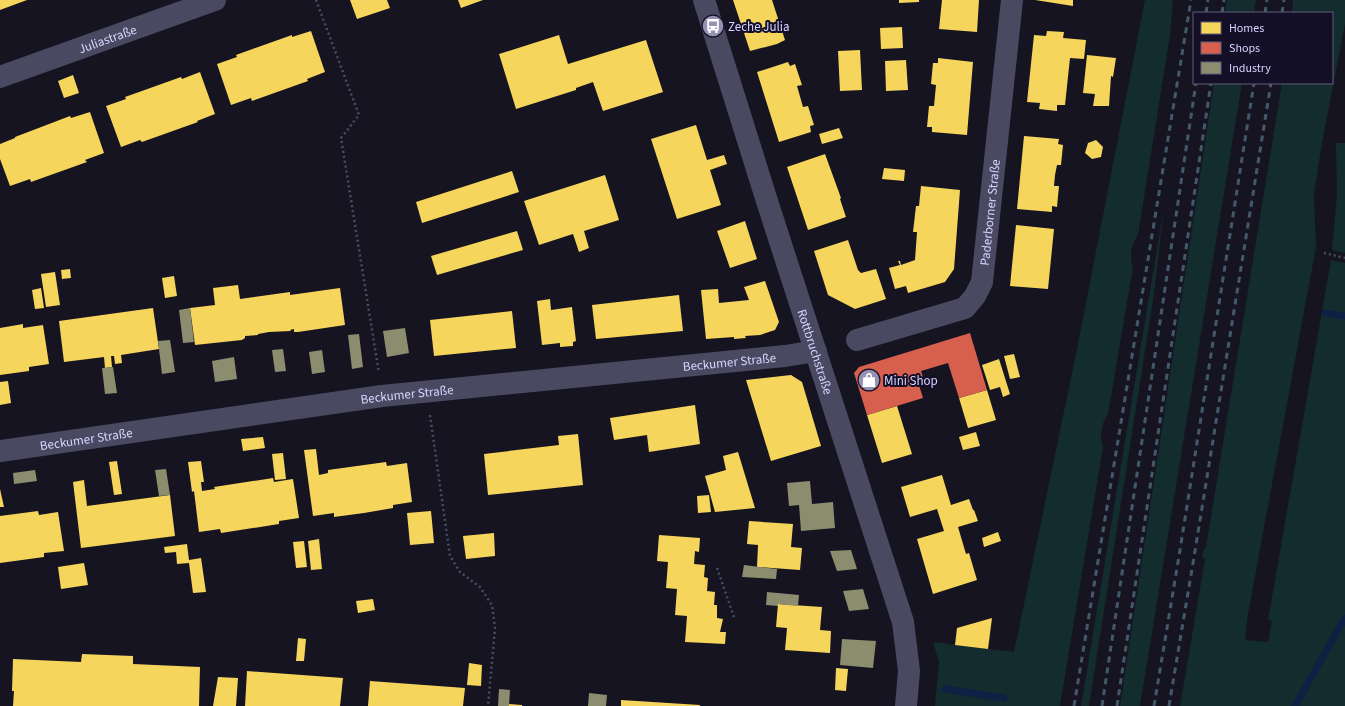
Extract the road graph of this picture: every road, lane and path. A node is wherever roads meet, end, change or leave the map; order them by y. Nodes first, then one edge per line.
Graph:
1 (215, 0) edge
2 (316, 0) edge
3 (704, 0) edge
4 (1012, 0) edge
5 (0, 77) edge
6 (1324, 253) dead end
7 (1345, 258) edge
8 (857, 340) dead end
9 (816, 351) junction
10 (376, 360) dead end
11 (426, 391) junction
12 (0, 451) edge
13 (717, 568) dead end
14 (734, 617) dead end
15 (488, 706) edge
16 (906, 706) edge

1 - 5 street, Juliastraße
2 - 10 path
3 - 9 street, Rottbruchstraße
4 - 8 street, Paderborner Straße
6 - 7 path
9 - 11 street, Beckumer Straße
9 - 16 street, Rottbruchstraße
11 - 12 street, Beckumer Straße
11 - 15 path
13 - 14 path

